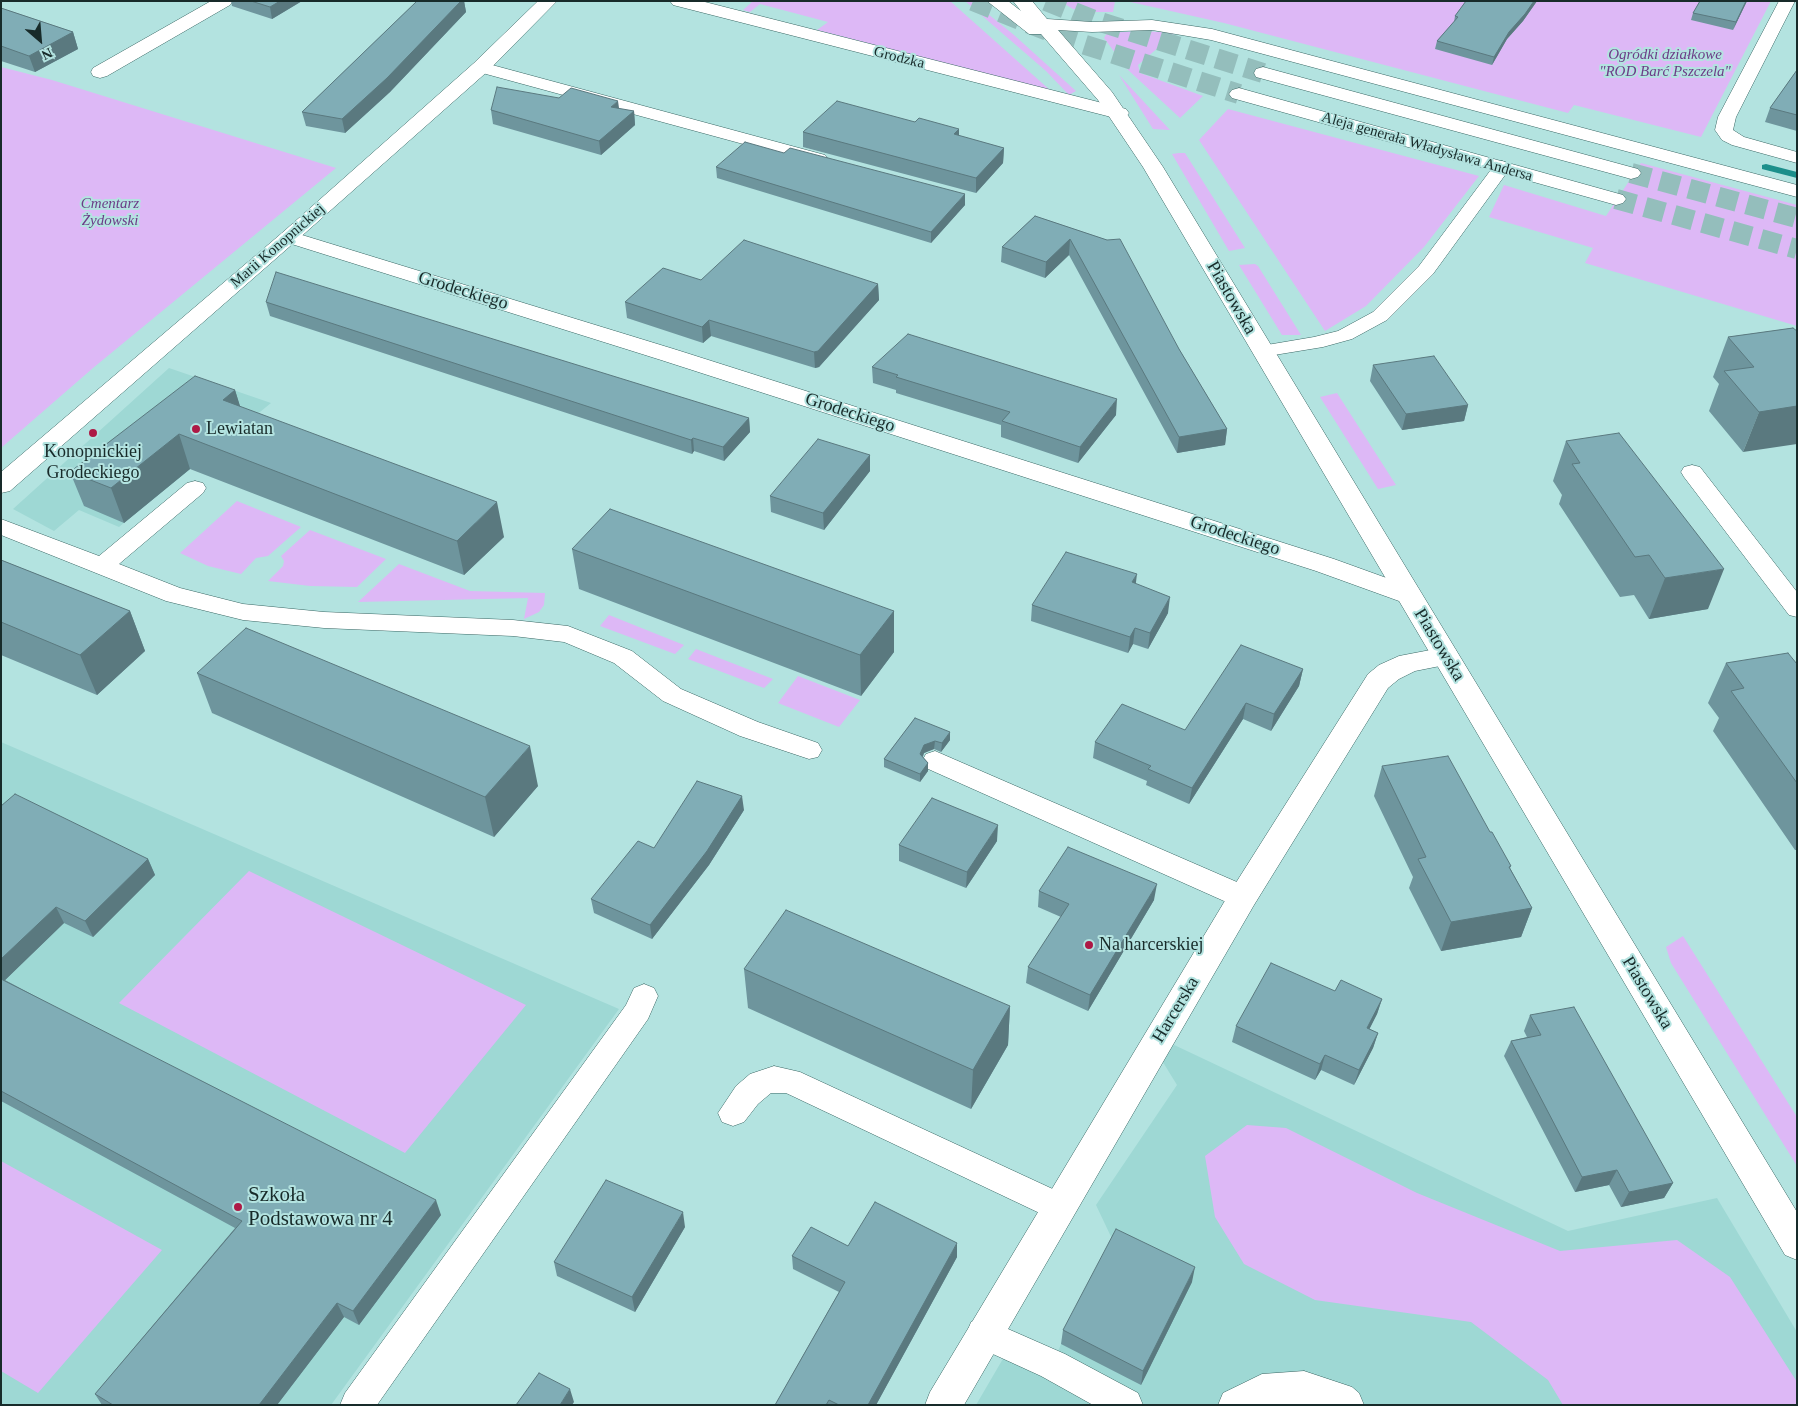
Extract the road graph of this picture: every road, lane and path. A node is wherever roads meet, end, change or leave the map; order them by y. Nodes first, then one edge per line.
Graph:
1 (224, 1) edge
2 (548, 1) edge
3 (679, 1) edge
4 (996, 1) edge
5 (1022, 1) edge
6 (1789, 6) edge
7 (1042, 24) junction
8 (1068, 55) junction
9 (481, 67) junction
10 (100, 72) dead end
11 (1263, 73) tunnel mouth
12 (1239, 94) tunnel mouth
13 (1119, 113) junction
14 (1797, 158) edge
15 (833, 163) edge
16 (1502, 167) junction
17 (1631, 173) tunnel mouth
18 (1797, 191) edge
19 (1616, 199) tunnel mouth
20 (290, 237) junction
21 (1262, 351) junction
22 (1692, 472) dead end
23 (1, 485) edge
24 (195, 488) dead end
25 (1, 526) edge
26 (101, 567) junction
27 (1408, 595) junction
28 (1797, 609) edge
29 (1446, 656) junction
30 (809, 750) dead end
31 (934, 762) dead end
32 (1242, 898) junction
33 (644, 996) dead end
34 (733, 1113) dead end
35 (1059, 1207) junction
36 (1797, 1244) edge
37 (983, 1333) junction
38 (358, 1405) edge
39 (943, 1405) edge
40 (1126, 1405) edge
41 (1235, 1405) edge
42 (1347, 1405) edge

1 - 10 street
2 - 9 street, Marii Konopnickiej
3 - 13 street, Grodzka
4 - 8 street, Piastowska
5 - 7 street, Piastowska
6 - 14 lane
7 - 8 street, Piastowska
7 - 18 street
8 - 13 street, Piastowska
9 - 15 lane
9 - 20 street, Marii Konopnickiej
11 - 17 street, Aleja generała Władysława Andersa
12 - 16 street, Aleja generała Władysława Andersa
13 - 21 street, Piastowska
16 - 19 street, Aleja generała Władysława Andersa
16 - 21 lane
20 - 23 street, Marii Konopnickiej
20 - 27 street, Grodeckiego
21 - 27 street, Piastowska
22 - 28 lane
24 - 26 lane
25 - 26 lane
26 - 30 lane
27 - 29 street, Piastowska
29 - 32 street, Harcerska
29 - 36 street, Piastowska
31 - 32 lane
32 - 35 street, Harcerska
33 - 38 lane
34 - 35 lane
35 - 37 street, Harcerska
37 - 39 street, Harcerska
37 - 40 lane
41 - 42 lane

